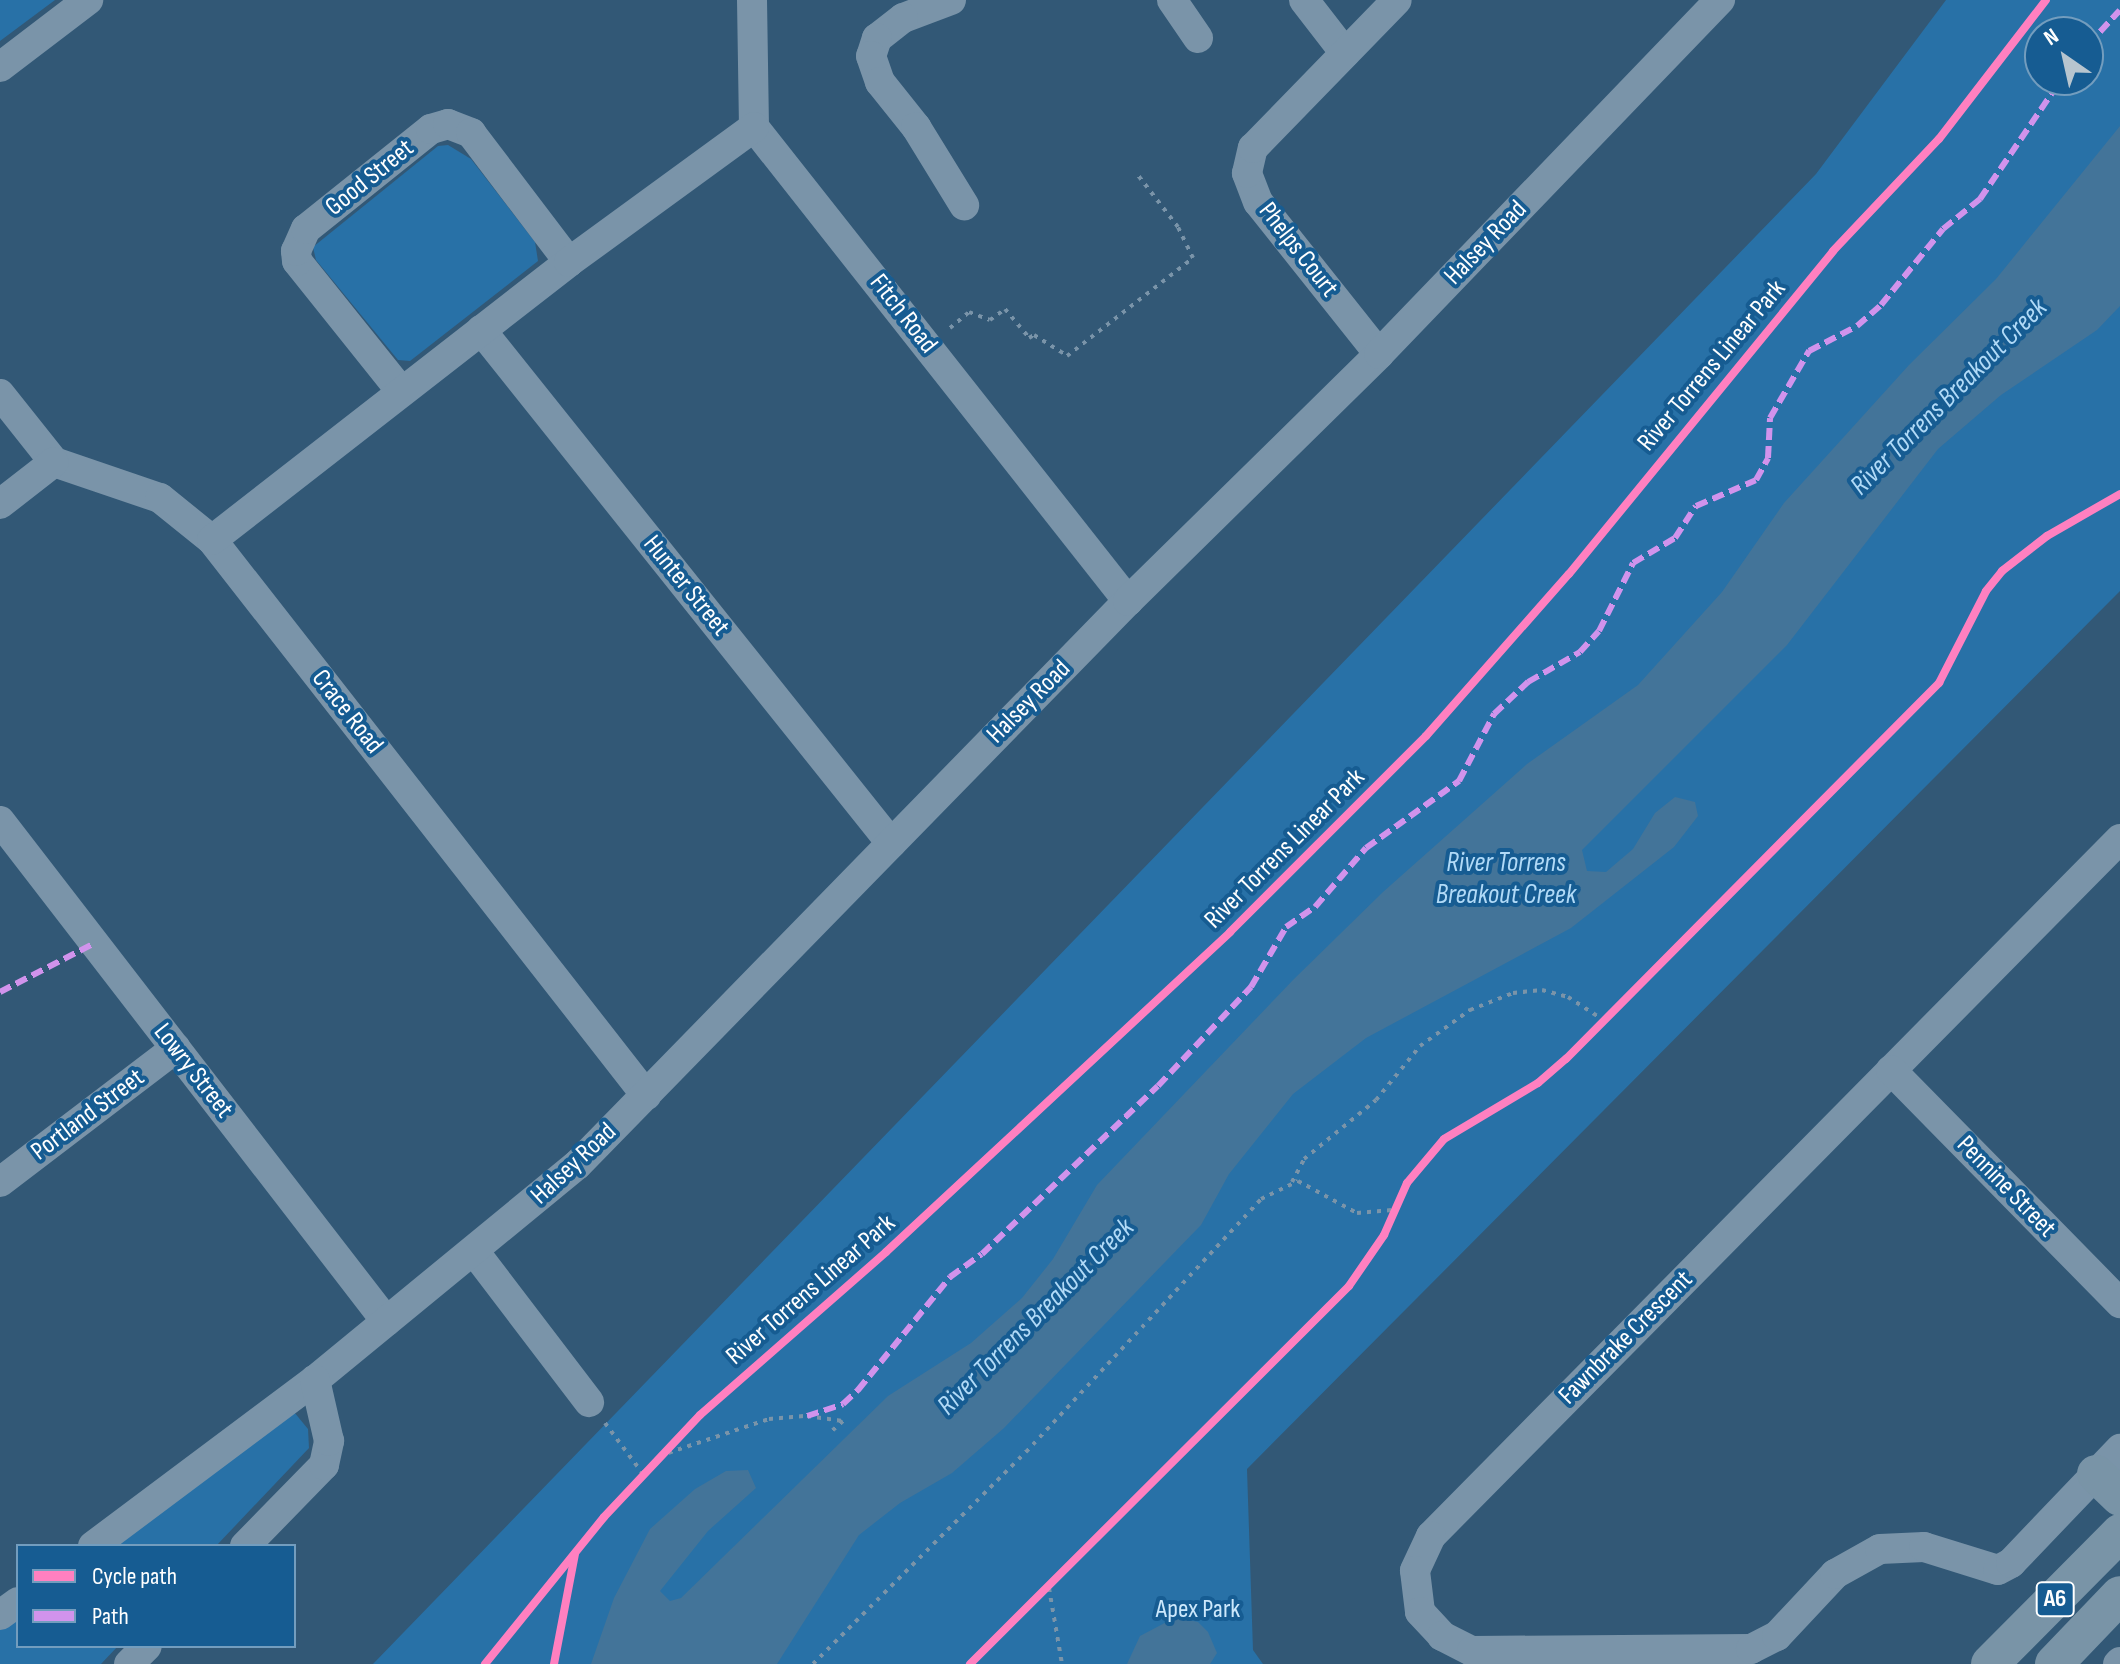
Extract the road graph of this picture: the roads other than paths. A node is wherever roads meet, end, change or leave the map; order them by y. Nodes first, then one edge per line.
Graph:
1 (88, 0) edge
2 (752, 0) edge
3 (951, 0) edge
4 (1172, 0) edge
5 (1304, 0) edge
6 (1397, 0) edge
7 (1720, 0) edge
8 (1198, 38) dead end
9 (1345, 53) junction
10 (0, 67) edge
11 (754, 127) junction
12 (964, 205) dead end
13 (569, 262) junction
14 (481, 330) junction
15 (1379, 354) junction
16 (401, 391) junction
17 (0, 394) edge
18 (54, 462) junction
19 (0, 504) edge
20 (212, 540) junction
21 (1128, 601) junction
22 (0, 821) edge
23 (2120, 839) edge
24 (891, 843) junction
25 (176, 1048) junction
26 (1891, 1070) junction
27 (646, 1095) junction
28 (0, 1182) edge
29 (474, 1251) junction
30 (2120, 1303) edge
31 (386, 1321) junction
32 (315, 1380) junction
33 (589, 1402) road end
34 (2112, 1473) edge
35 (2120, 1533) edge
36 (96, 1544) edge
37 (247, 1544) edge
38 (2120, 1595) edge
39 (145, 1648) edge
40 (1755, 1657) edge
41 (2064, 1661) edge
42 (129, 1664) edge
43 (1990, 1664) edge

1 - 10 street
2 - 11 street
3 - 12 street
4 - 8 street
5 - 9 street
6 - 9 street, Phelps Court
7 - 15 street, Halsey Road
9 - 15 street, Phelps Court
11 - 13 street
11 - 21 street, Fitch Road
13 - 14 street
13 - 16 street, Good Street
14 - 16 street
14 - 24 street, Hunter Street
15 - 21 street, Halsey Road
16 - 20 street
17 - 18 street
18 - 19 street
18 - 20 street, Crace Road
20 - 27 street, Crace Road
21 - 24 street, Halsey Road
22 - 25 street, Lowry Street
23 - 26 street, Fawnbrake Crescent
24 - 27 street, Halsey Road
25 - 28 street, Portland Street
25 - 31 street, Lowry Street
26 - 30 street, Pennine Street
26 - 40 street, Fawnbrake Crescent
27 - 29 street, Halsey Road
29 - 31 street, Halsey Road
29 - 33 street
31 - 32 street, Halsey Road
32 - 36 street, Halsey Road
32 - 37 street
34 - 40 street, Fawnbrake Crescent
35 - 43 main road, A6
38 - 41 main road, A6
39 - 42 street

